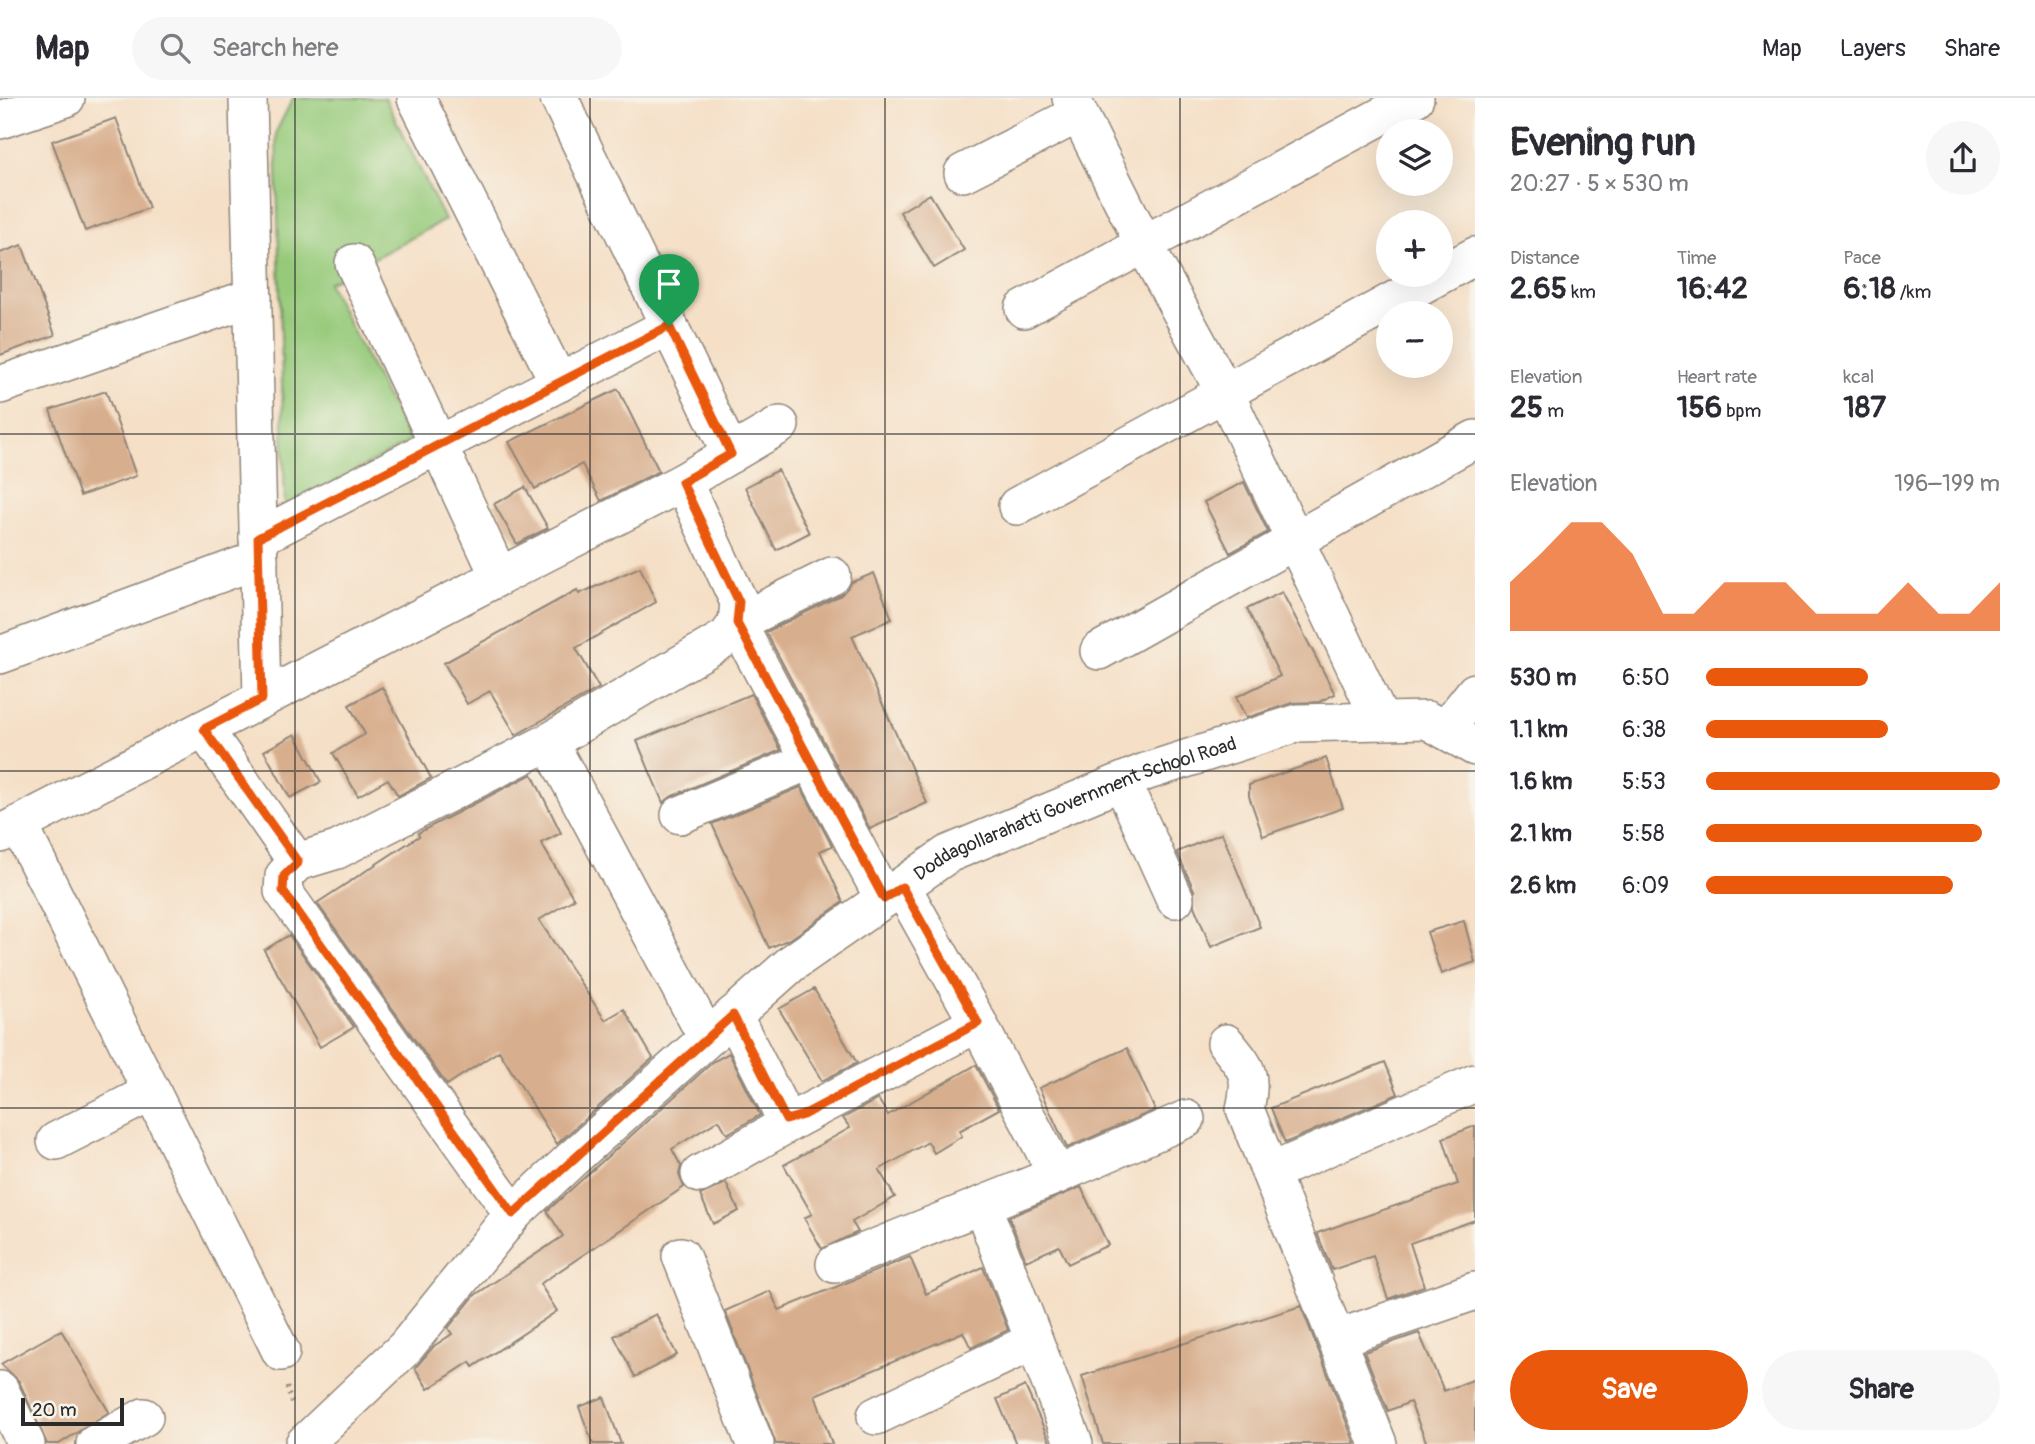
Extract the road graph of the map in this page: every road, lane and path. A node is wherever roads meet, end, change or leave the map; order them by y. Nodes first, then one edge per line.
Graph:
1 (66, 98) edge
2 (248, 98) edge
3 (416, 98) edge
4 (559, 98) edge
5 (1415, 98) edge
6 (1075, 106) edge
7 (0, 120) edge
8 (963, 173) dead end
9 (1144, 246) junction
10 (1475, 256) edge
11 (354, 262) dead end
12 (253, 297) junction
13 (1024, 309) dead end
14 (669, 326) junction
15 (559, 383) junction
16 (0, 385) edge
17 (1224, 391) junction
18 (780, 425) dead end
19 (1475, 439) edge
20 (440, 444) junction
21 (731, 454) junction
22 (682, 482) junction
23 (1017, 506) dead end
24 (1295, 539) junction
25 (259, 548) junction
26 (499, 576) junction
27 (832, 576) dead end
28 (737, 623) junction
29 (1099, 652) dead end
30 (0, 655) edge
31 (1475, 692) edge
32 (262, 699) junction
33 (1381, 721) junction
34 (204, 729) junction
35 (1460, 738) edge
36 (549, 742) junction
37 (809, 761) junction
38 (1122, 782) junction
39 (680, 815) dead end
40 (9, 830) edge
41 (298, 862) junction
42 (893, 893) junction
43 (1175, 899) dead end
44 (978, 1023) junction
45 (720, 1027) junction
46 (1226, 1043) dead end
47 (1475, 1083) edge
48 (152, 1092) junction
49 (803, 1115) junction
50 (1186, 1119) dead end
51 (56, 1142) dead end
52 (1271, 1172) junction
53 (700, 1174) dead end
54 (1057, 1175) junction
55 (982, 1205) junction
56 (513, 1214) junction
57 (681, 1256) dead end
58 (835, 1264) dead end
59 (1475, 1291) edge
60 (1339, 1338) junction
61 (1034, 1341) junction
62 (281, 1352) joint
63 (0, 1391) edge
64 (876, 1416) dead end
65 (144, 1417) dead end
66 (312, 1441) edge
67 (26, 1444) edge
68 (95, 1444) edge
69 (755, 1444) edge
70 (1074, 1444) edge
71 (1378, 1444) edge

1 - 7 street
2 - 12 street
3 - 15 street
4 - 14 street
5 - 9 street
6 - 8 street
6 - 9 street
9 - 13 street
9 - 17 street
10 - 17 street
11 - 20 street
12 - 16 street
12 - 25 street
14 - 15 street
14 - 21 street
15 - 20 street
17 - 23 street
17 - 24 street
18 - 21 street
19 - 24 street
20 - 25 street
20 - 26 street
21 - 22 street
22 - 26 street
22 - 28 street
24 - 29 street
24 - 33 street
25 - 30 street
25 - 32 street
26 - 32 street
27 - 28 street
28 - 36 street
28 - 37 street
31 - 35 street
32 - 34 street
33 - 35 street, Doddagollarahatti Government School Road
33 - 38 street, Doddagollarahatti Government School Road
34 - 40 street
34 - 41 street
36 - 41 street
36 - 45 street
37 - 39 street
37 - 42 street
38 - 42 street, Doddagollarahatti Government School Road
38 - 43 street
40 - 48 street
41 - 56 street
42 - 44 street
42 - 45 street, Doddagollarahatti Government School Road
44 - 49 street
44 - 54 street
45 - 49 street
45 - 56 street, Doddagollarahatti Government School Road
46 - 52 street
47 - 52 street
48 - 51 street
48 - 62 street
49 - 53 street
50 - 54 street
52 - 60 street
54 - 55 street
55 - 58 street
55 - 61 street
56 - 66 street, Doddagollarahatti Government School Road
57 - 69 street
59 - 60 street
60 - 71 street
61 - 64 street
61 - 70 street
62 - 66 path
63 - 67 street
65 - 68 street

